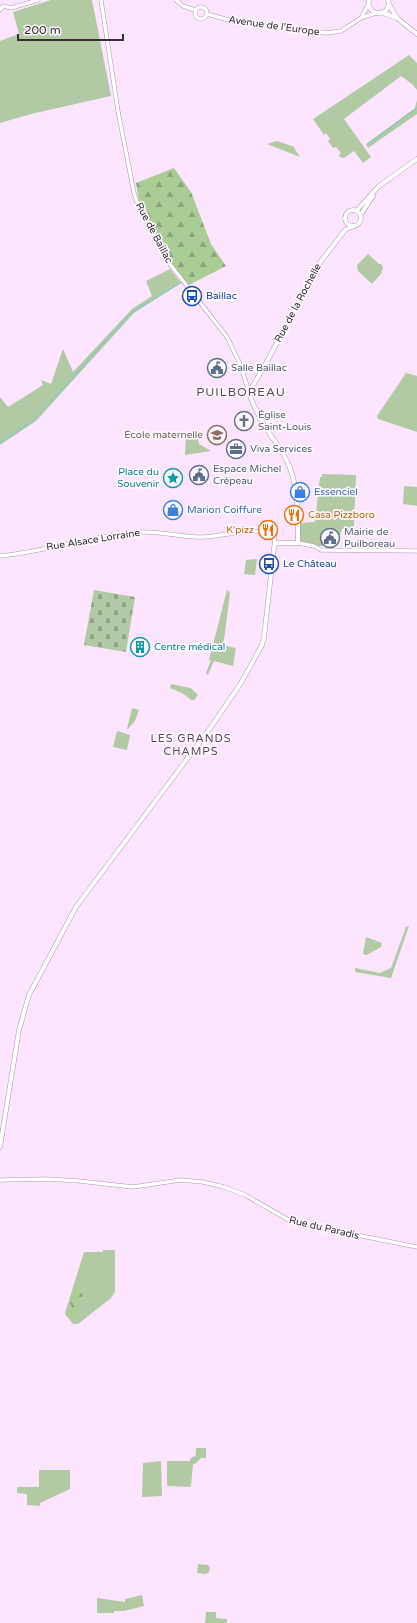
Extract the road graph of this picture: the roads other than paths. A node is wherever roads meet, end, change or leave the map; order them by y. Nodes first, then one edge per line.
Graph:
1 (38, 0) edge
2 (100, 0) edge
3 (176, 0) edge
4 (369, 1) edge
5 (389, 2) edge
6 (0, 10) edge
7 (196, 10) junction
8 (376, 13) junction
9 (383, 13) junction
10 (206, 14) junction
11 (361, 18) junction
12 (397, 18) junction
13 (417, 34) edge
14 (417, 159) edge
15 (380, 186) junction
16 (356, 210) junction
17 (361, 214) junction
18 (346, 222) junction
19 (354, 226) junction
20 (345, 230) junction
21 (245, 379) junction
22 (256, 380) junction
23 (249, 392) junction
24 (275, 543) junction
25 (298, 543) junction
26 (417, 551) edge
27 (0, 556) edge
28 (0, 1147) edge
29 (0, 1180) edge
30 (417, 1247) edge

1 - 6 street
2 - 21 street, Rue de Baillac
3 - 7 street
4 - 8 main road
4 - 11 street, Avenue de l'Europe
5 - 9 main road
5 - 12 main road
7 - 10 street
7 - 10 street
8 - 9 main road
8 - 11 street, Avenue de l'Europe
9 - 12 main road
10 - 11 street, Avenue de l'Europe
12 - 13 main road
14 - 15 main road
15 - 16 main road
15 - 17 main road
16 - 17 main road
16 - 18 main road
17 - 19 main road
18 - 19 main road
18 - 20 main road
19 - 20 main road, Rue de la Rochelle
20 - 22 main road, Rue de la Rochelle
21 - 22 street
21 - 23 street, Rue de Baillac
22 - 23 main road, Rue de la Rochelle
23 - 25 main road
24 - 25 main road
24 - 27 street, Rue Alsace Lorraine
24 - 28 main road
25 - 26 street
29 - 30 street, Rue du Paradis

